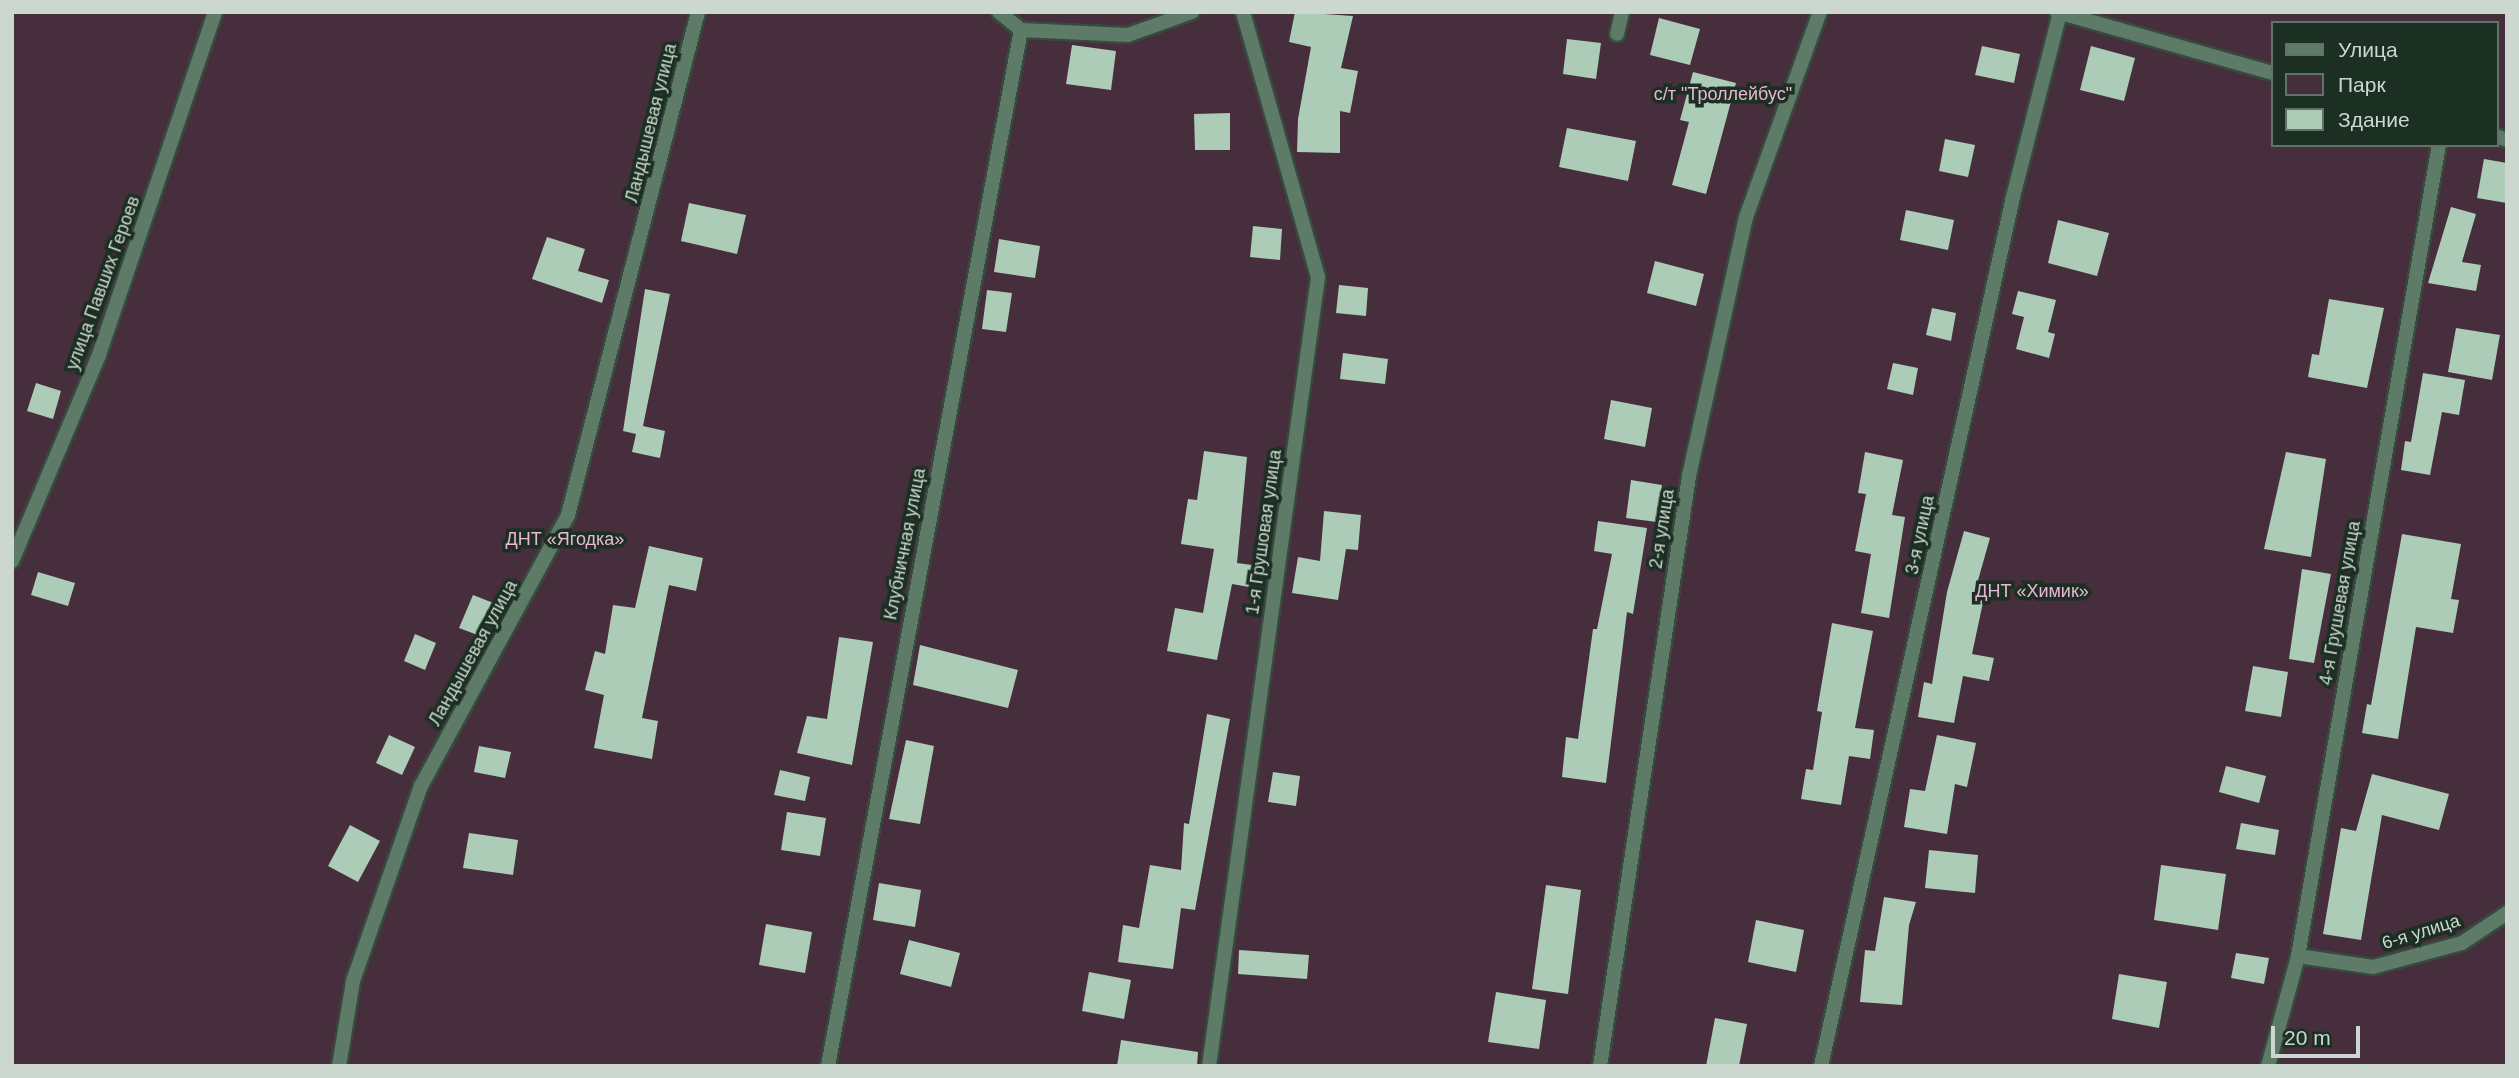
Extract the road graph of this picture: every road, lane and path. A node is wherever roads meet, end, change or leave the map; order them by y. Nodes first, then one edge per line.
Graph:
1 (215, 12) edge
2 (698, 12) edge
3 (999, 12) edge
4 (1192, 12) edge
5 (1243, 12) edge
6 (1622, 12) edge
7 (1820, 12) edge
8 (2058, 13) edge
9 (1021, 30) junction
10 (1617, 34) dead end
11 (2270, 72) edge
12 (2439, 147) edge
13 (12, 561) edge
14 (2507, 913) edge
15 (2298, 956) junction
16 (339, 1066) edge
17 (828, 1066) edge
18 (1209, 1066) edge
19 (1600, 1066) edge
20 (1821, 1066) edge
21 (2268, 1066) edge

1 - 13 street, улица Павших Героев
2 - 16 street, Ландышевая улица
3 - 9 street
4 - 9 street
5 - 18 street, 1-я Грушовая улица
6 - 10 street
7 - 19 street, 2-я улица
8 - 11 street
8 - 20 street, 3-я улица
9 - 17 street, Клубничная улица
12 - 15 street, 4-я Грушевая улица
14 - 15 street, 6-я улица
15 - 21 street, 4-я Грушевая улица

